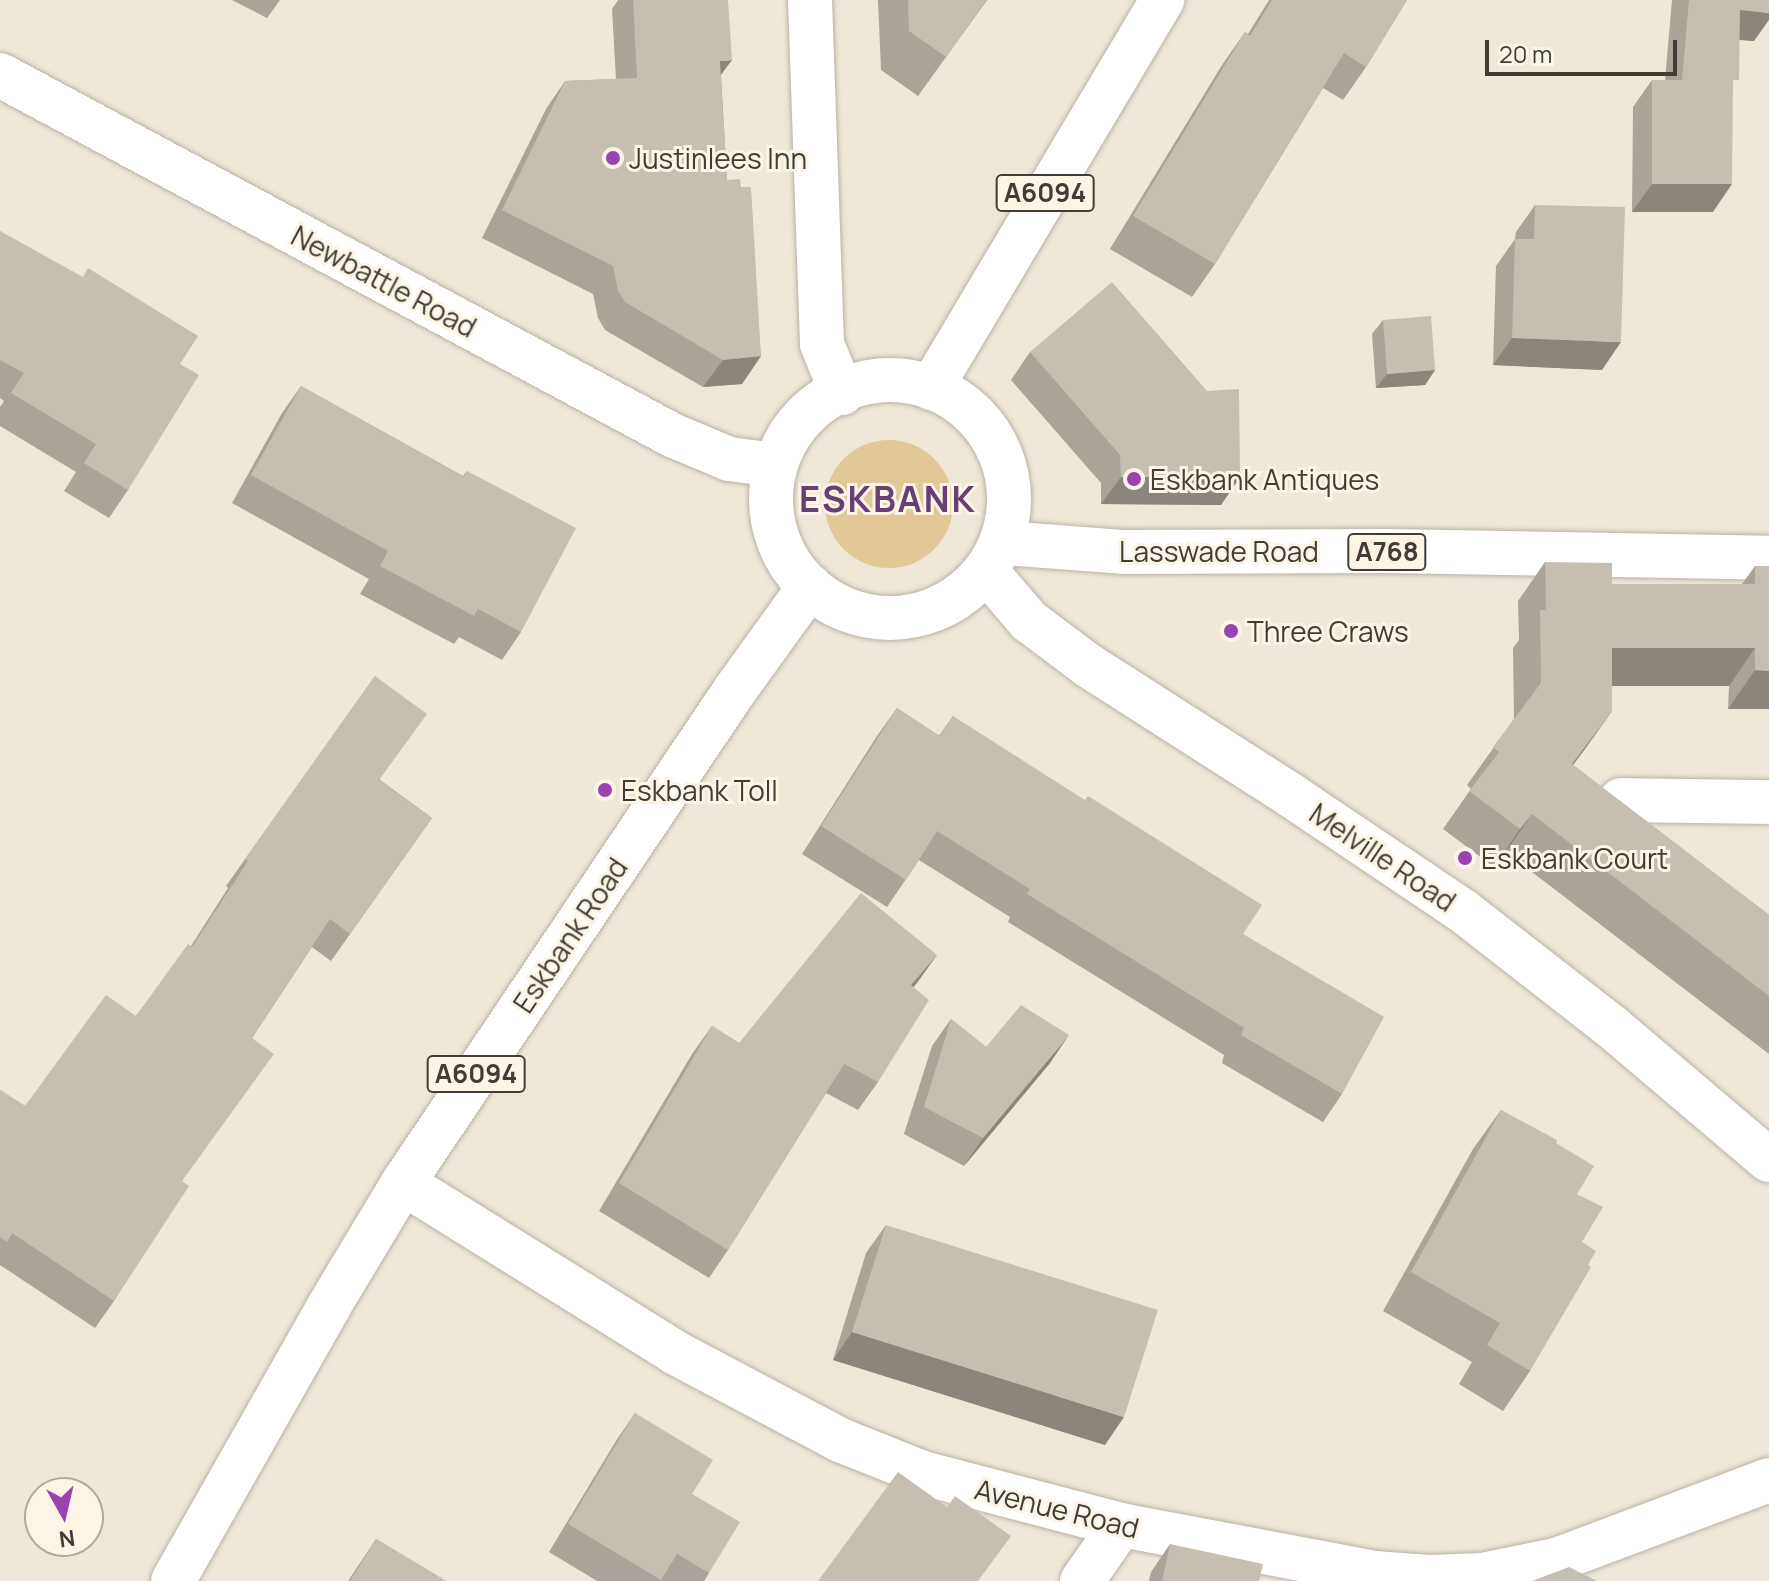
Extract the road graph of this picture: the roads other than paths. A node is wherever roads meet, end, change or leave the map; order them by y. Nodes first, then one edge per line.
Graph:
1 (810, 0) edge
2 (1162, 0) edge
3 (0, 75) edge
4 (931, 388) junction
5 (842, 393) junction
6 (776, 465) junction
7 (995, 557) junction
8 (1769, 558) edge
9 (810, 586) junction
10 (1621, 800) edge
11 (1769, 802) edge
12 (1769, 1160) edge
13 (403, 1183) junction
14 (1769, 1480) edge
15 (1121, 1525) junction
16 (173, 1581) edge
17 (1082, 1581) edge

1 - 5 main road
2 - 4 main road, A6094
3 - 6 main road, Newbattle Road
4 - 5 main road
4 - 7 main road
5 - 6 main road
6 - 9 main road
7 - 8 main road, Lasswade Road / A768
7 - 9 main road
7 - 12 main road, Melville Road
9 - 13 main road, Eskbank Road / A6094
10 - 11 main road
13 - 15 main road, Avenue Road
13 - 16 main road, Eskbank Road / A6094
14 - 15 main road, Avenue Road
15 - 17 main road

